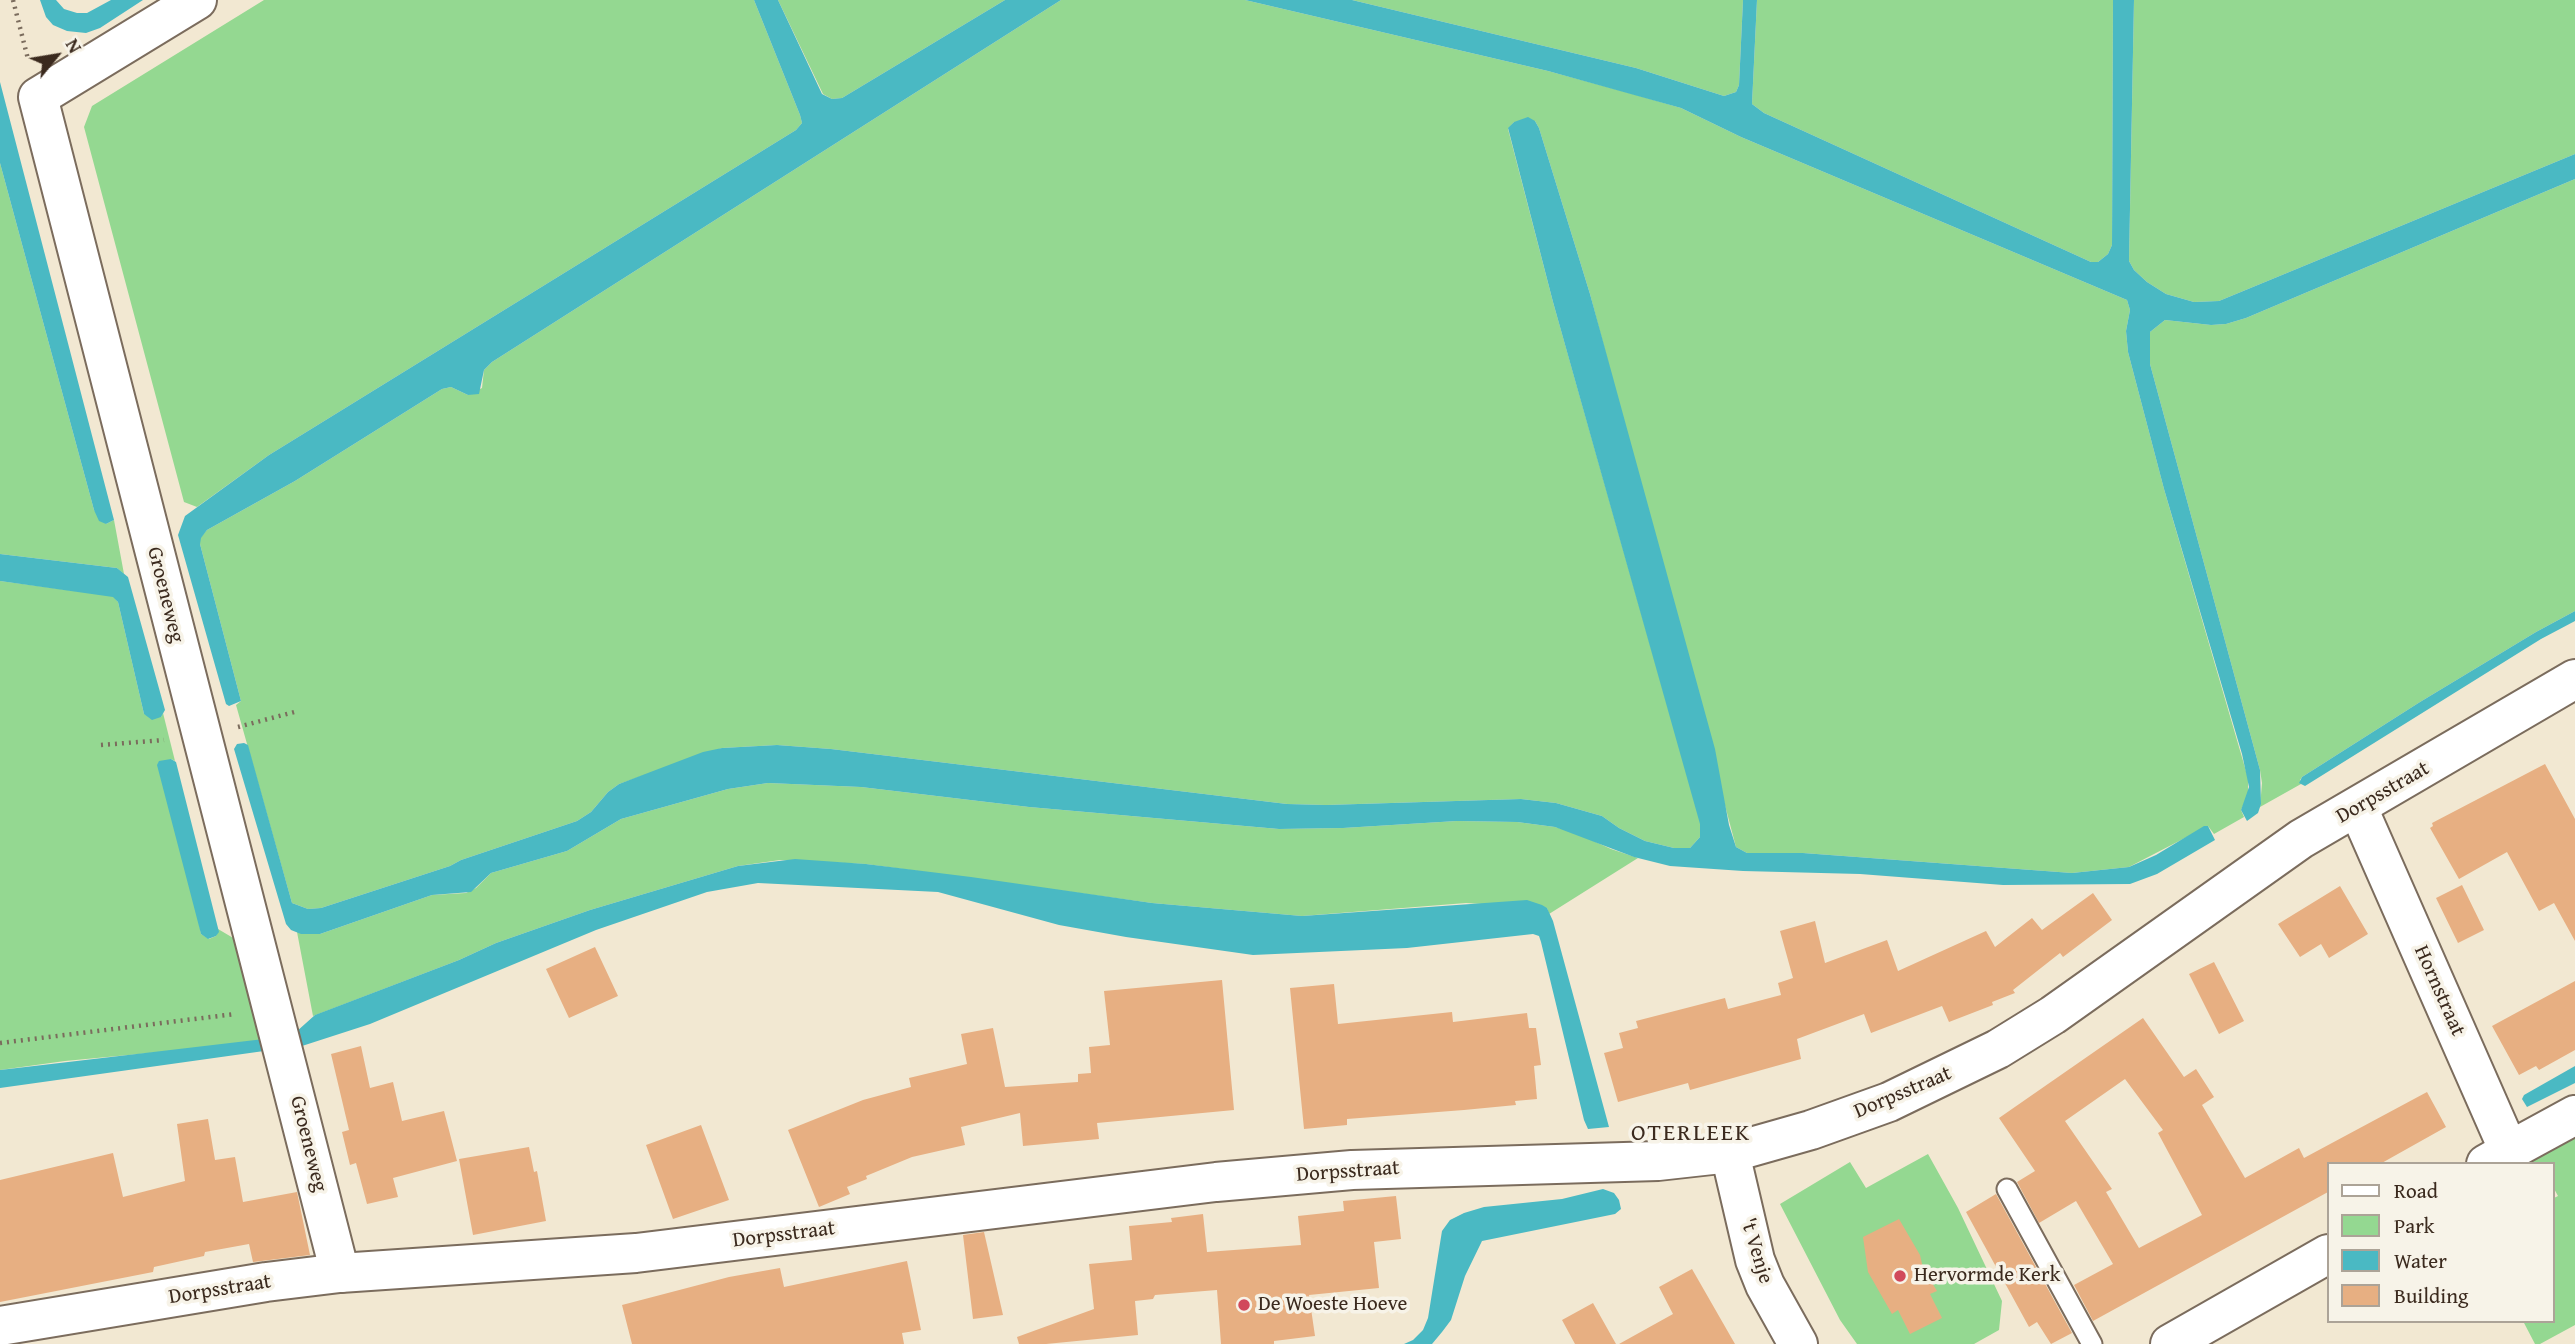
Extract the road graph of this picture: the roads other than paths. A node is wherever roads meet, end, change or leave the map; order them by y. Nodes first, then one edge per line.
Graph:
1 (197, 0) edge
2 (2575, 680) edge
3 (2358, 808) junction
4 (2575, 1115) edge
5 (1730, 1153) junction
6 (2498, 1157) edge
7 (2007, 1189) dead end
8 (2326, 1255) edge
9 (340, 1273) junction
10 (0, 1326) edge
11 (1798, 1344) edge
12 (2092, 1344) edge
13 (2170, 1344) edge

1 - 9 street, Groeneweg
2 - 3 street, Dorpsstraat
3 - 5 street, Dorpsstraat
3 - 6 street, Hornstraat
4 - 6 street
5 - 9 street, Dorpsstraat
5 - 11 street, 't Venje
7 - 12 lane
8 - 13 street
9 - 10 street, Dorpsstraat

